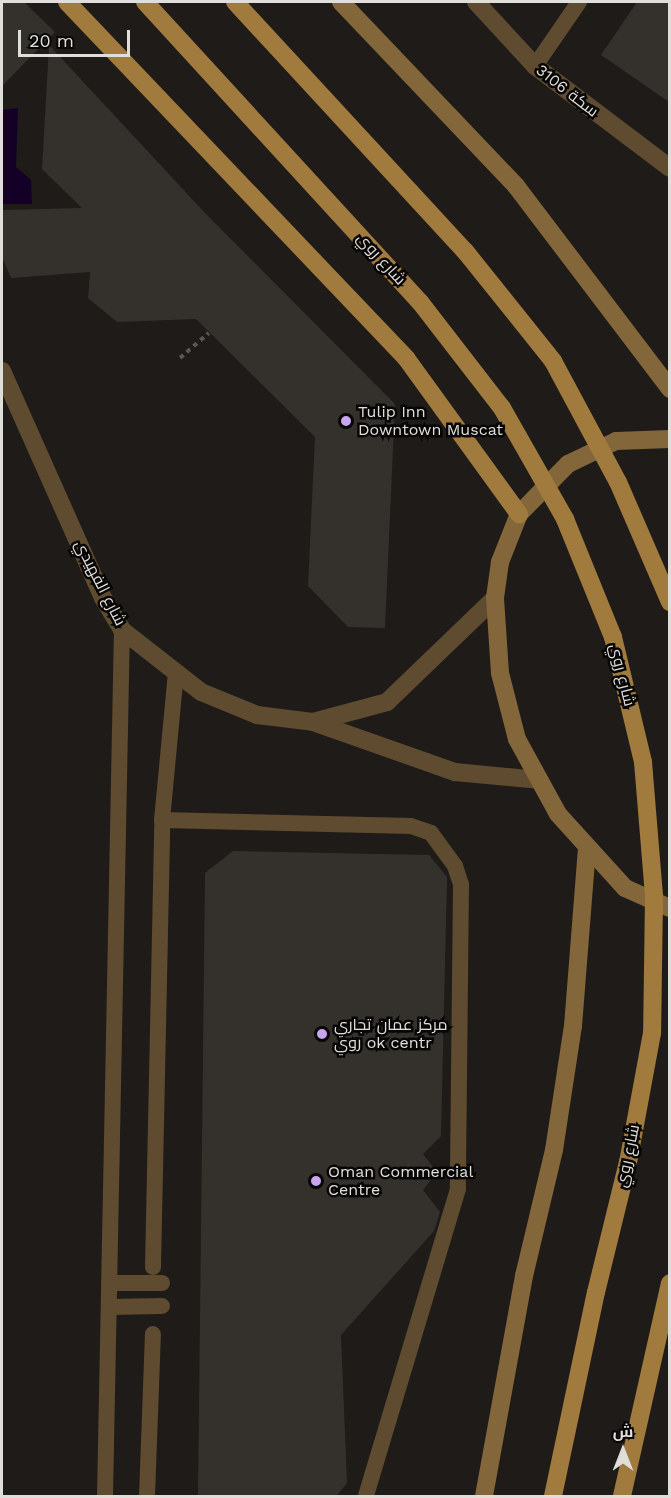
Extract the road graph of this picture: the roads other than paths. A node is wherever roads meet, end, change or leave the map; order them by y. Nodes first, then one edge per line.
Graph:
1 (67, 2) edge
2 (145, 2) edge
3 (235, 2) edge
4 (340, 2) edge
5 (476, 2) edge
6 (579, 2) edge
7 (535, 66) junction
8 (669, 168) edge
9 (2, 371) edge
10 (669, 389) edge
11 (669, 439) edge
12 (519, 514) junction
13 (495, 598) junction
14 (669, 603) edge
15 (122, 630) junction
16 (176, 673) junction
17 (313, 722) junction
18 (539, 780) junction
19 (162, 820) junction
20 (587, 849) junction
21 (669, 908) edge
22 (153, 1267) dead end
23 (109, 1283) junction
24 (162, 1283) dead end
25 (668, 1289) edge
26 (162, 1306) dead end
27 (109, 1307) junction
28 (153, 1334) dead end
29 (105, 1497) edge
30 (147, 1497) edge
31 (366, 1497) edge
32 (484, 1497) edge
33 (553, 1497) edge
34 (622, 1497) edge

1 - 12 main road
2 - 33 main road, شارع روي, bridge
3 - 14 main road, bridge
4 - 10 main road
5 - 7 street, سكة 3106
6 - 7 lane
7 - 8 street, سكة 3106
9 - 15 street, شارع الفهيدي
11 - 12 main road
12 - 13 main road
13 - 17 street, شارع الفهيدي
13 - 18 main road
15 - 16 street, شارع الفهيدي
15 - 23 lane
16 - 17 street, شارع الفهيدي
16 - 19 lane
17 - 18 street, شارع الفهيدي
18 - 20 main road
19 - 22 lane
19 - 31 lane
20 - 21 main road
20 - 32 main road
23 - 24 lane
23 - 27 lane
25 - 34 main road
26 - 27 lane
27 - 29 lane
28 - 30 lane

